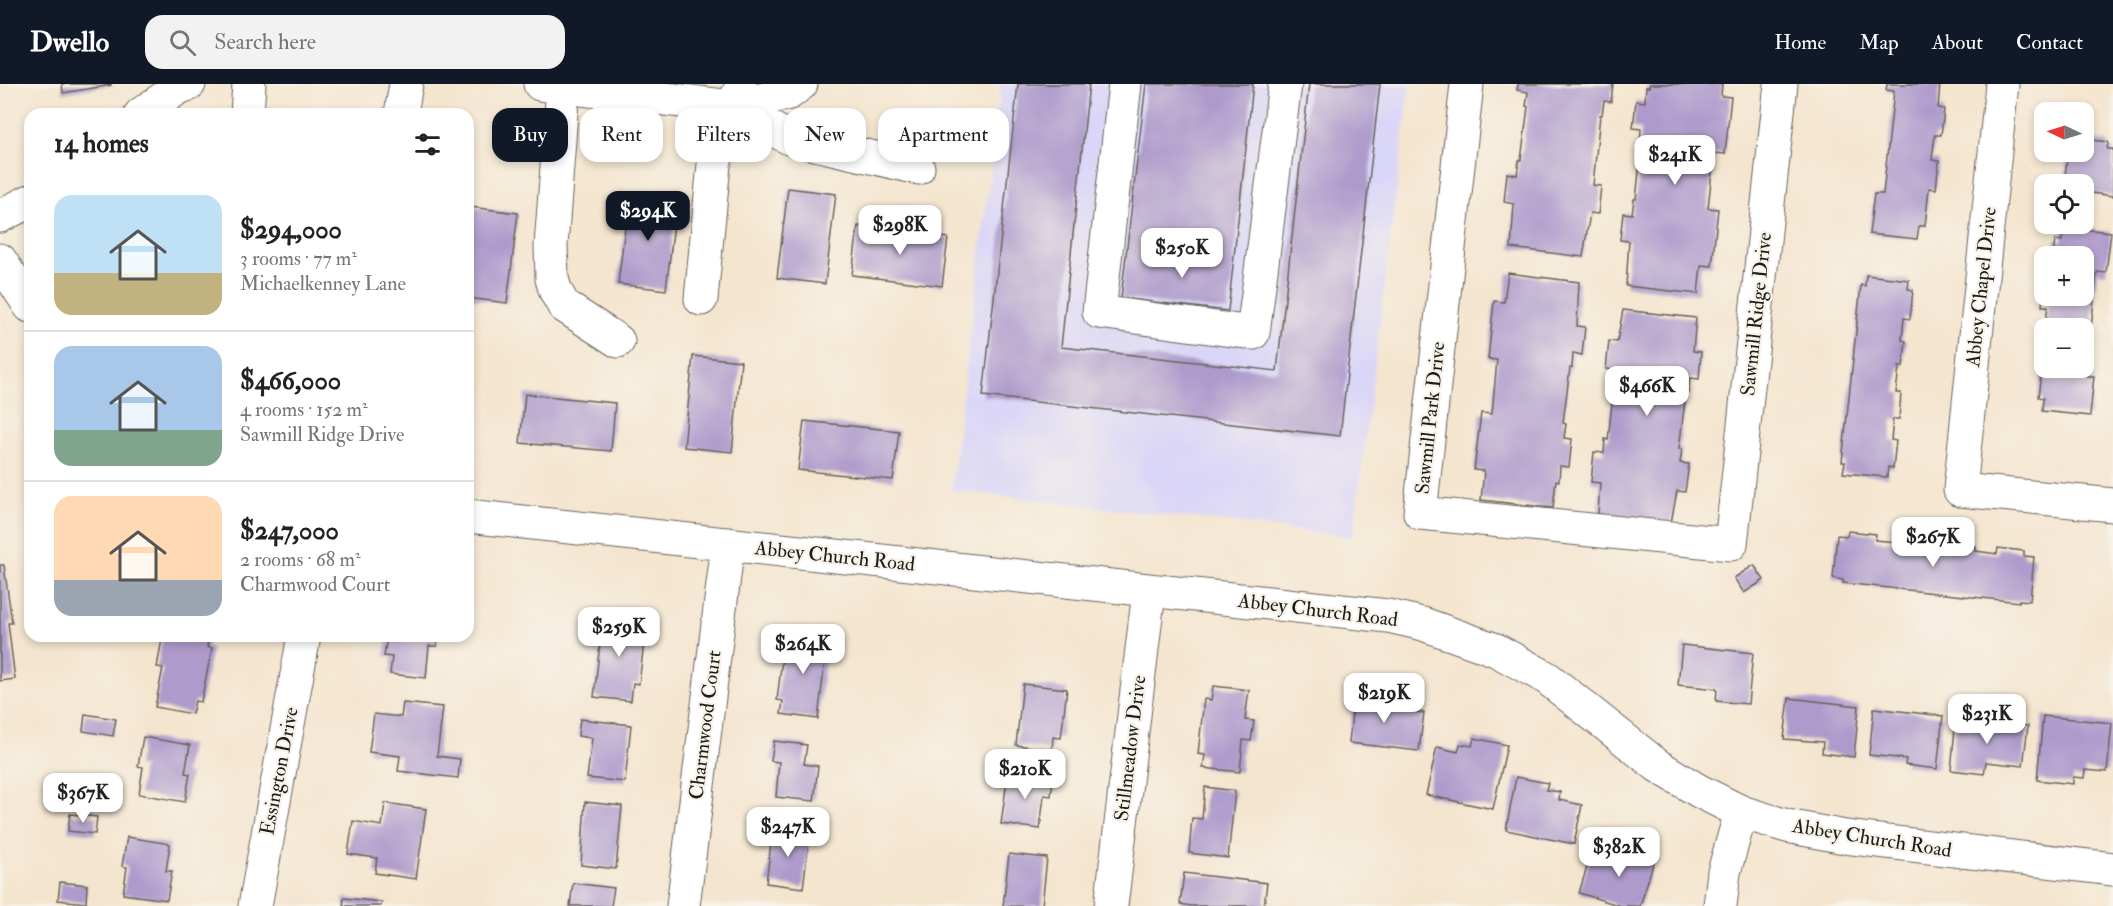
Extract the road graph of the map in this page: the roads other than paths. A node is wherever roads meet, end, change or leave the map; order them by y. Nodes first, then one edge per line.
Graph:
1 (249, 84) edge
2 (406, 84) edge
3 (801, 84) edge
4 (1125, 84) edge
5 (1285, 84) edge
6 (1467, 84) edge
7 (1782, 84) edge
8 (2002, 84) edge
9 (181, 85) edge
10 (552, 85) edge
11 (721, 95) edge
12 (149, 108) edge
13 (247, 108) edge
14 (402, 108) edge
15 (918, 168) dead end
16 (24, 204) edge
17 (0, 216) edge
18 (0, 260) edge
19 (24, 297) edge
20 (701, 299) dead end
21 (618, 341) dead end
22 (2113, 505) edge
23 (474, 517) edge
24 (728, 544) junction
25 (1731, 544) joint
26 (1149, 591) junction
27 (303, 642) edge
28 (1741, 812) junction
29 (2113, 869) edge
30 (255, 906) edge
31 (683, 906) edge
32 (1111, 906) edge
33 (1719, 906) edge

1 - 13 street
2 - 14 street
3 - 11 street
4 - 5 street
6 - 25 street, Sawmill Park Drive
7 - 25 street, Sawmill Ridge Drive
8 - 22 street, Abbey Chapel Drive
9 - 12 street
10 - 11 street
10 - 21 street
11 - 15 street
11 - 20 street
16 - 17 street
18 - 19 street
23 - 24 street, Abbey Church Road
24 - 26 street, Abbey Church Road
24 - 31 street, Charmwood Court
26 - 28 street, Abbey Church Road
26 - 32 street, Stillmeadow Drive
27 - 30 street, Essington Drive
28 - 29 street, Abbey Church Road
28 - 33 street

